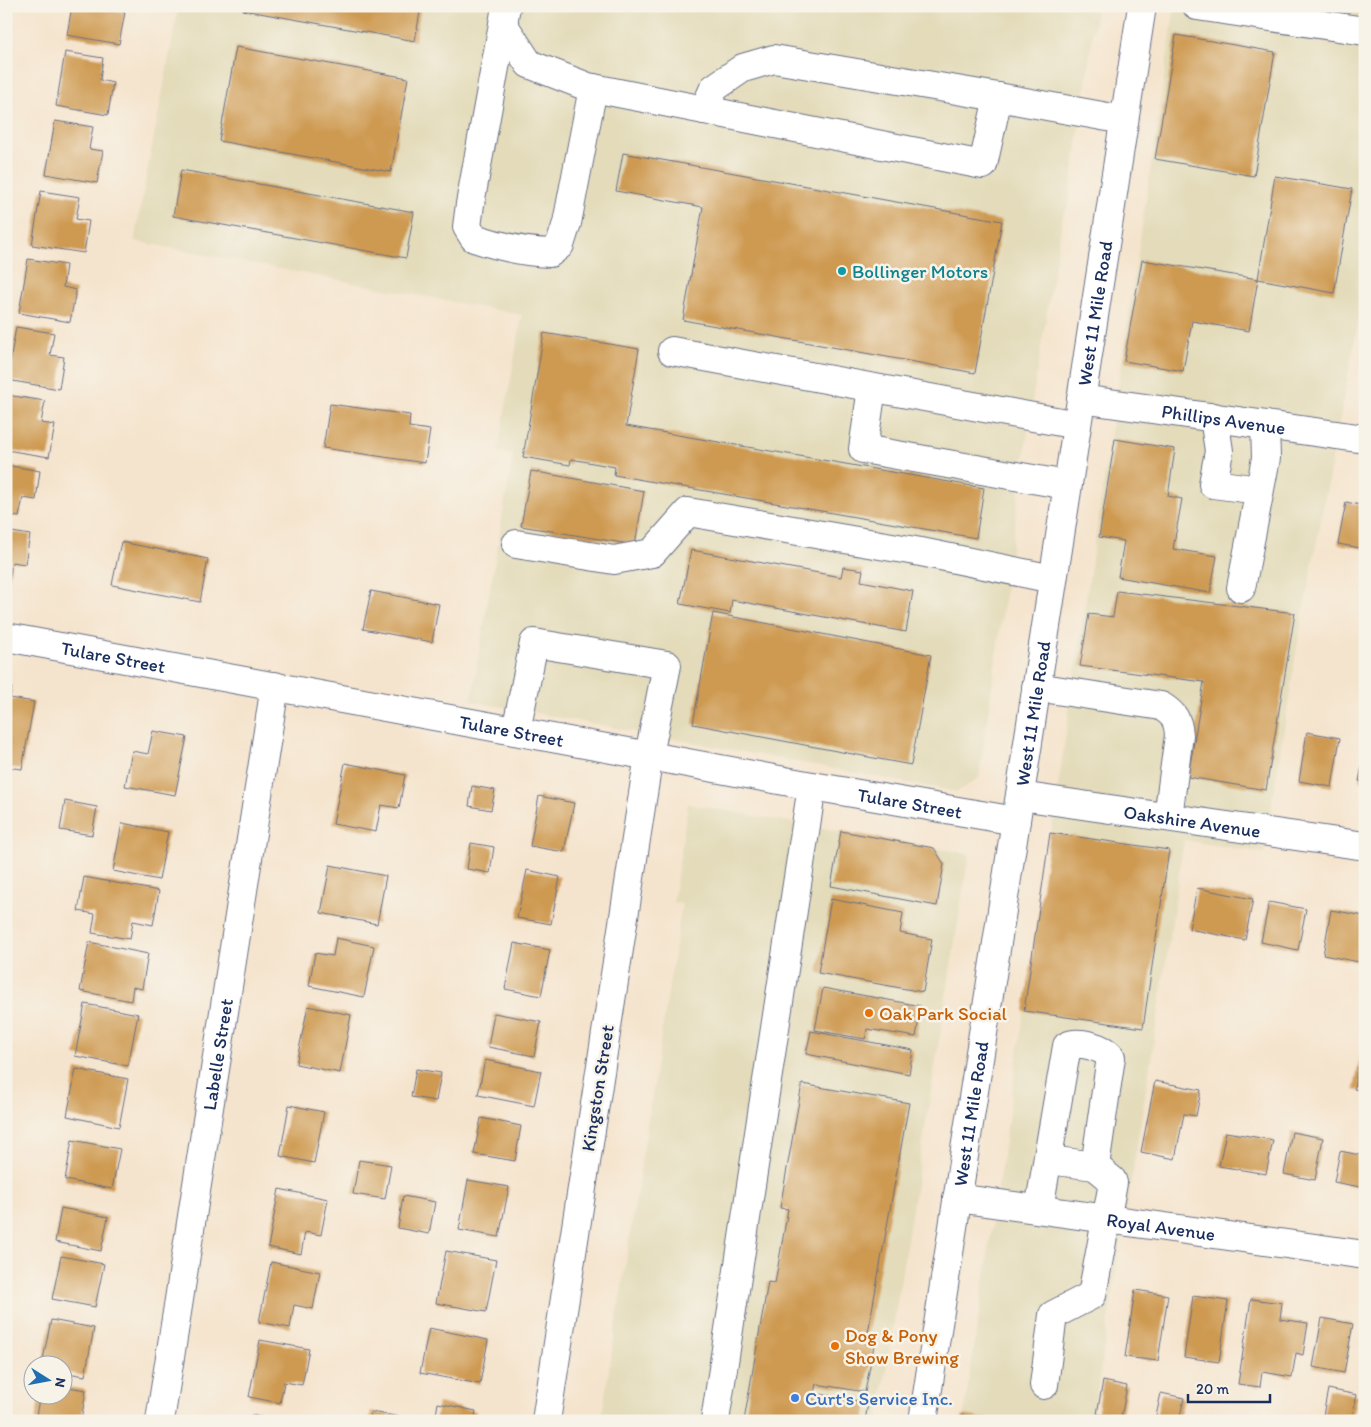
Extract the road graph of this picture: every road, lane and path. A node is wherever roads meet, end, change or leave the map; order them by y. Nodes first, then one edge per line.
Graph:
1 (1142, 6) edge
2 (1197, 6) edge
3 (504, 15) edge
4 (1335, 16) edge
5 (1365, 31) edge
6 (592, 88) junction
7 (998, 97) junction
8 (704, 110) junction
9 (1124, 120) junction
10 (672, 351) dead end
11 (872, 388) junction
12 (1079, 412) junction
13 (1214, 417) junction
14 (1265, 425) junction
15 (1365, 439) edge
16 (1068, 485) junction
17 (1259, 490) junction
18 (516, 544) dead end
19 (1053, 579) junction
20 (1241, 588) dead end
21 (6, 637) edge
22 (275, 686) junction
23 (1036, 688) junction
24 (516, 731) junction
25 (649, 755) junction
26 (812, 786) junction
27 (1018, 808) junction
28 (1168, 817) junction
29 (1365, 846) edge
30 (1049, 1160) junction
31 (1095, 1166) junction
32 (958, 1198) junction
33 (1040, 1209) junction
34 (1105, 1219) junction
35 (1365, 1255) edge
36 (1044, 1385) dead end
37 (160, 1421) edge
38 (546, 1421) edge
39 (715, 1421) edge
40 (922, 1421) edge

1 - 9 street, West 11 Mile Road
2 - 4 street
3 - 6 street
3 - 6 street
4 - 5 street
6 - 8 street
7 - 8 street
7 - 8 street
7 - 9 street
9 - 12 street, West 11 Mile Road
10 - 11 street, Phillips Avenue
11 - 12 street, Phillips Avenue
11 - 16 street
12 - 13 street, Phillips Avenue
12 - 16 street, West 11 Mile Road
13 - 14 street, Phillips Avenue
13 - 17 street
14 - 15 street, Phillips Avenue
14 - 17 street
16 - 19 street, West 11 Mile Road
17 - 20 street
18 - 19 street
19 - 23 street, West 11 Mile Road
21 - 22 street, Tulare Street
22 - 24 street, Tulare Street
22 - 37 street, Labelle Street
23 - 27 street, West 11 Mile Road
23 - 28 street
24 - 25 street, Tulare Street
24 - 25 street, Kingston Street
25 - 26 street, Tulare Street
25 - 38 street, Kingston Street
26 - 27 street, Tulare Street
26 - 39 street
27 - 28 street, Oakshire Avenue
27 - 32 street, West 11 Mile Road
28 - 29 street, Oakshire Avenue
30 - 31 street
30 - 31 street
30 - 33 street
31 - 34 street
32 - 33 street, Royal Avenue
32 - 40 street, West 11 Mile Road
33 - 34 street, Royal Avenue
34 - 35 street, Royal Avenue
34 - 36 street

